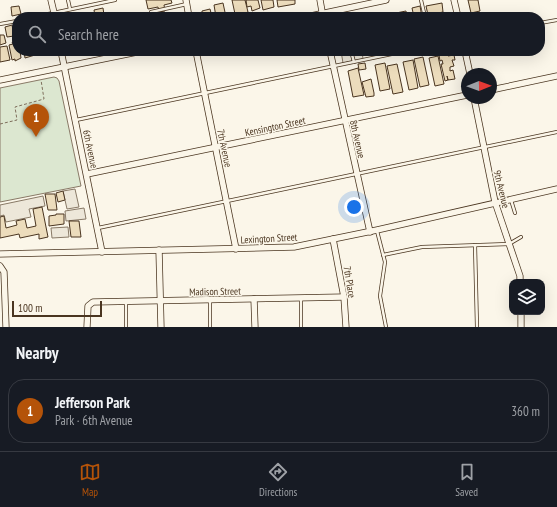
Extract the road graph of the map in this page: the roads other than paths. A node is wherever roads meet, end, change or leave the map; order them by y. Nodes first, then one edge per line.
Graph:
1 (51, 0) edge
2 (68, 0) edge
3 (115, 0) edge
4 (320, 0) edge
5 (386, 0) edge
6 (421, 0) edge
7 (454, 0) edge
8 (186, 2) edge
9 (366, 2) edge
10 (70, 10) junction
11 (53, 12) edge
12 (64, 12) edge
13 (151, 12) edge
14 (187, 12) edge
15 (322, 12) edge
16 (333, 12) edge
17 (424, 12) edge
18 (457, 12) edge
19 (557, 20) edge
20 (12, 22) edge
21 (545, 22) edge
22 (0, 24) edge
23 (63, 56) edge
24 (118, 56) edge
25 (197, 56) edge
26 (331, 56) edge
27 (353, 56) edge
28 (382, 56) edge
29 (466, 56) edge
30 (354, 62) junction
31 (333, 66) junction
32 (65, 67) junction
33 (469, 68) edge
34 (557, 76) edge
35 (0, 80) edge
36 (497, 89) edge
37 (204, 94) junction
38 (461, 96) edge
39 (475, 104) edge
40 (76, 120) junction
41 (345, 120) junction
42 (557, 132) edge
43 (216, 147) junction
44 (484, 147) junction
45 (87, 174) junction
46 (358, 174) junction
47 (557, 189) edge
48 (511, 199) junction
49 (226, 201) junction
50 (495, 202) junction
51 (515, 213) dead end
52 (97, 228) junction
53 (377, 230) junction
54 (370, 232) junction
55 (521, 237) dead end
56 (333, 239) junction
57 (509, 244) junction
58 (475, 245) junction
59 (236, 249) junction
60 (159, 250) junction
61 (102, 252) junction
62 (0, 254) edge
63 (383, 255) junction
64 (0, 266) edge
65 (520, 279) edge
66 (344, 297) junction
67 (301, 298) junction
68 (254, 299) junction
69 (210, 300) junction
70 (160, 301) junction
71 (126, 302) junction
72 (521, 315) edge
73 (6, 327) edge
74 (87, 327) edge
75 (126, 327) edge
76 (161, 327) edge
77 (210, 327) edge
78 (255, 327) edge
79 (302, 327) edge
80 (346, 327) edge
81 (386, 327) edge
82 (477, 327) edge
83 (521, 327) edge

1 - 11 street
2 - 10 lane
3 - 10 lane
4 - 15 street
5 - 9 street
6 - 17 lane
7 - 18 street
8 - 13 lane
8 - 14 street
9 - 16 street
10 - 12 lane
19 - 21 lane
20 - 22 lane
23 - 32 street, 6th Avenue
24 - 32 street
25 - 37 street, 7th Avenue
26 - 31 street, 8th Avenue
27 - 30 lane
28 - 30 lane
29 - 33 street
30 - 31 lane
31 - 37 lane
31 - 41 street, 8th Avenue
32 - 35 street
32 - 40 street, 6th Avenue
34 - 36 street
37 - 40 lane
37 - 43 street, 7th Avenue
38 - 41 street, Kensington Street
39 - 44 street, 9th Avenue
40 - 45 street, 6th Avenue
41 - 43 street, Kensington Street
41 - 46 street, 8th Avenue
42 - 44 lane
43 - 45 street, Kensington Street
43 - 49 street, 7th Avenue
44 - 46 lane
44 - 50 street, 9th Avenue
45 - 52 street, 6th Avenue
46 - 49 lane
46 - 54 street, 8th Avenue
47 - 48 street, Lexington Street
48 - 50 street, Lexington Street
48 - 51 lane
49 - 52 lane
49 - 59 street, 7th Avenue
50 - 53 street, Lexington Street
50 - 57 street, 9th Avenue
52 - 61 street, 6th Avenue
53 - 54 street, Lexington Street
53 - 63 lane
54 - 56 street, Lexington Street
55 - 57 lane
56 - 59 street, Lexington Street
56 - 66 street, 7th Place
57 - 58 lane
57 - 65 street, 9th Avenue
58 - 63 lane
58 - 82 lane
59 - 60 street, Lexington Street
60 - 61 street, Lexington Street
60 - 70 street
61 - 62 street, Lexington Street
63 - 81 lane
64 - 73 street
66 - 67 street, Madison Street
66 - 80 street, 7th Place
67 - 68 street, Madison Street
67 - 79 lane
68 - 69 street, Madison Street
68 - 78 street
69 - 70 street, Madison Street
69 - 77 lane
70 - 71 street, Madison Street
70 - 76 street
71 - 74 street, Madison Street
71 - 75 lane
72 - 83 street

